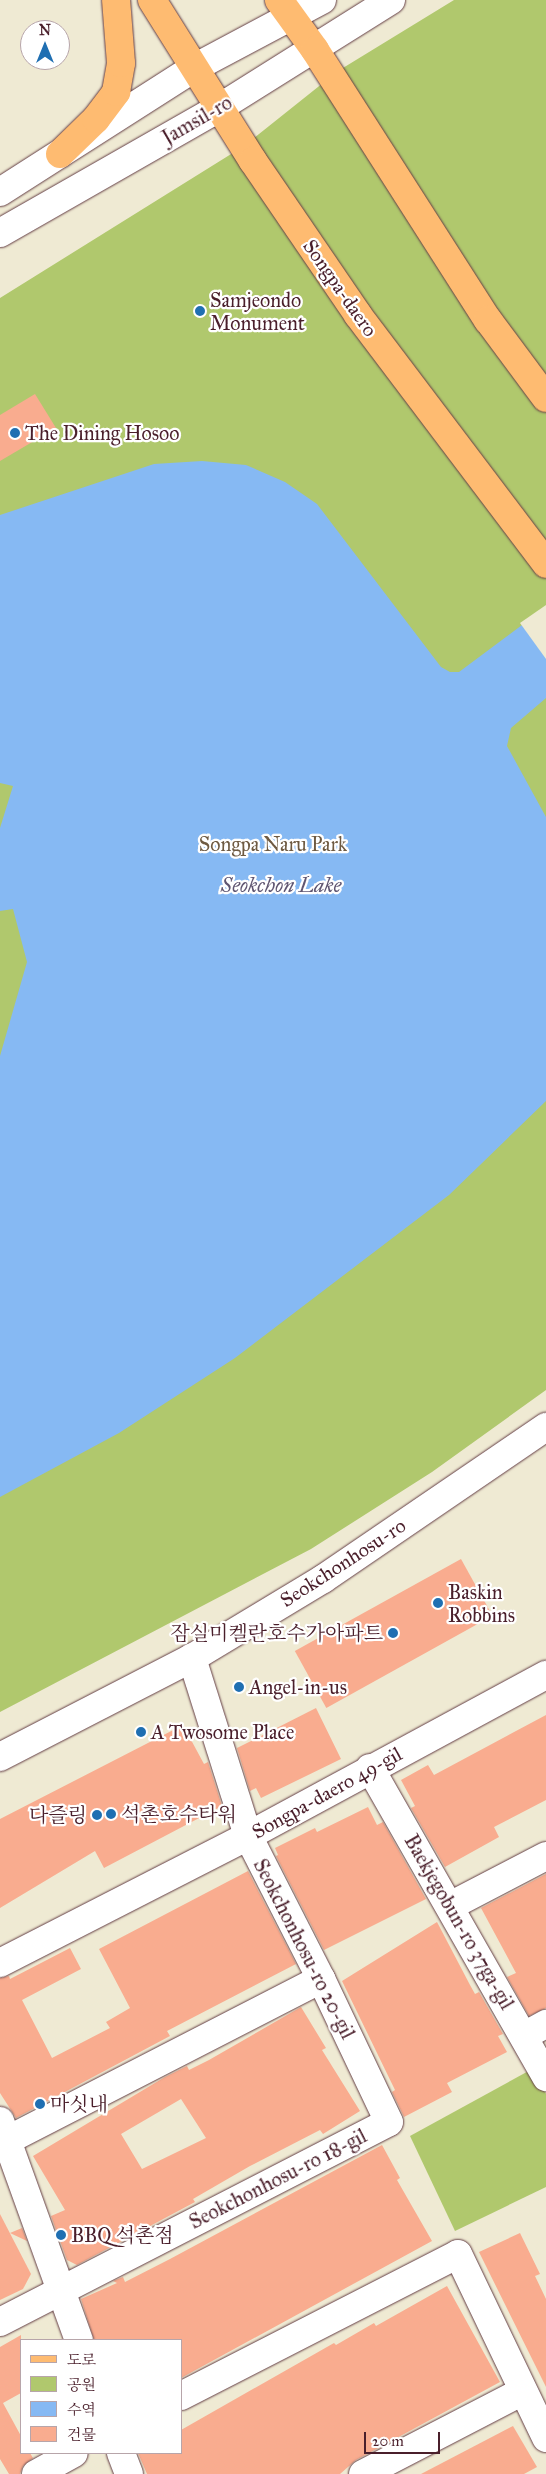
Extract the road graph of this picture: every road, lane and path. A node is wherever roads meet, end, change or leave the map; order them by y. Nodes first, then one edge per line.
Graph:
1 (116, 0) edge
2 (152, 0) edge
3 (322, 0) edge
4 (391, 0) edge
5 (285, 8) edge
6 (315, 50) junction
7 (194, 68) junction
8 (219, 108) junction
9 (60, 154) junction
10 (0, 192) edge
11 (0, 233) edge
12 (546, 398) edge
13 (546, 564) edge
14 (546, 1427) edge
15 (192, 1658) junction
16 (546, 1674) edge
17 (0, 1757) edge
18 (370, 1768) junction
19 (248, 1836) junction
20 (546, 1856) edge
21 (450, 1906) junction
22 (0, 1963) edge
23 (321, 1979) junction
24 (535, 2030) edge
25 (546, 2077) edge
26 (389, 2122) joint
27 (3, 2135) edge
28 (61, 2291) junction
29 (0, 2322) edge
30 (79, 2339) edge
31 (521, 2392) junction
32 (182, 2395) edge
33 (546, 2438) edge
34 (72, 2454) edge
35 (121, 2454) edge
36 (36, 2474) edge
37 (130, 2474) edge
38 (363, 2474) edge

1 - 9 main road
2 - 7 main road, Songpa-daero
3 - 5 street, Jamsil-ro
4 - 6 street, Jamsil-ro
5 - 6 main road
5 - 7 street, Jamsil-ro
6 - 8 street, Jamsil-ro
6 - 12 main road
7 - 8 main road, Songpa-daero
7 - 9 street, Jamsil-ro
8 - 11 street, Jamsil-ro
8 - 13 main road, Songpa-daero
9 - 10 street, Jamsil-ro
14 - 15 street, Seokchonhosu-ro
15 - 17 street, Seokchonhosu-ro
15 - 19 street, Seokchonhosu-ro 20-gil
16 - 18 street, Songpa-daero 49-gil
18 - 19 street, Songpa-daero 49-gil
18 - 21 street, Baekjegobun-ro 37ga-gil
19 - 22 street, Songpa-daero 49-gil
19 - 23 street, Seokchonhosu-ro 20-gil
20 - 21 street
21 - 24 street, Baekjegobun-ro 37ga-gil
23 - 26 street, Seokchonhosu-ro 20-gil
23 - 27 street
24 - 25 street, Baekjegobun-ro 37ga-gil
26 - 28 street, Seokchonhosu-ro 18-gil
27 - 28 street
28 - 29 street, Seokchonhosu-ro 18-gil
28 - 30 street
31 - 32 street
31 - 33 street
31 - 38 street
34 - 36 street
35 - 37 street

